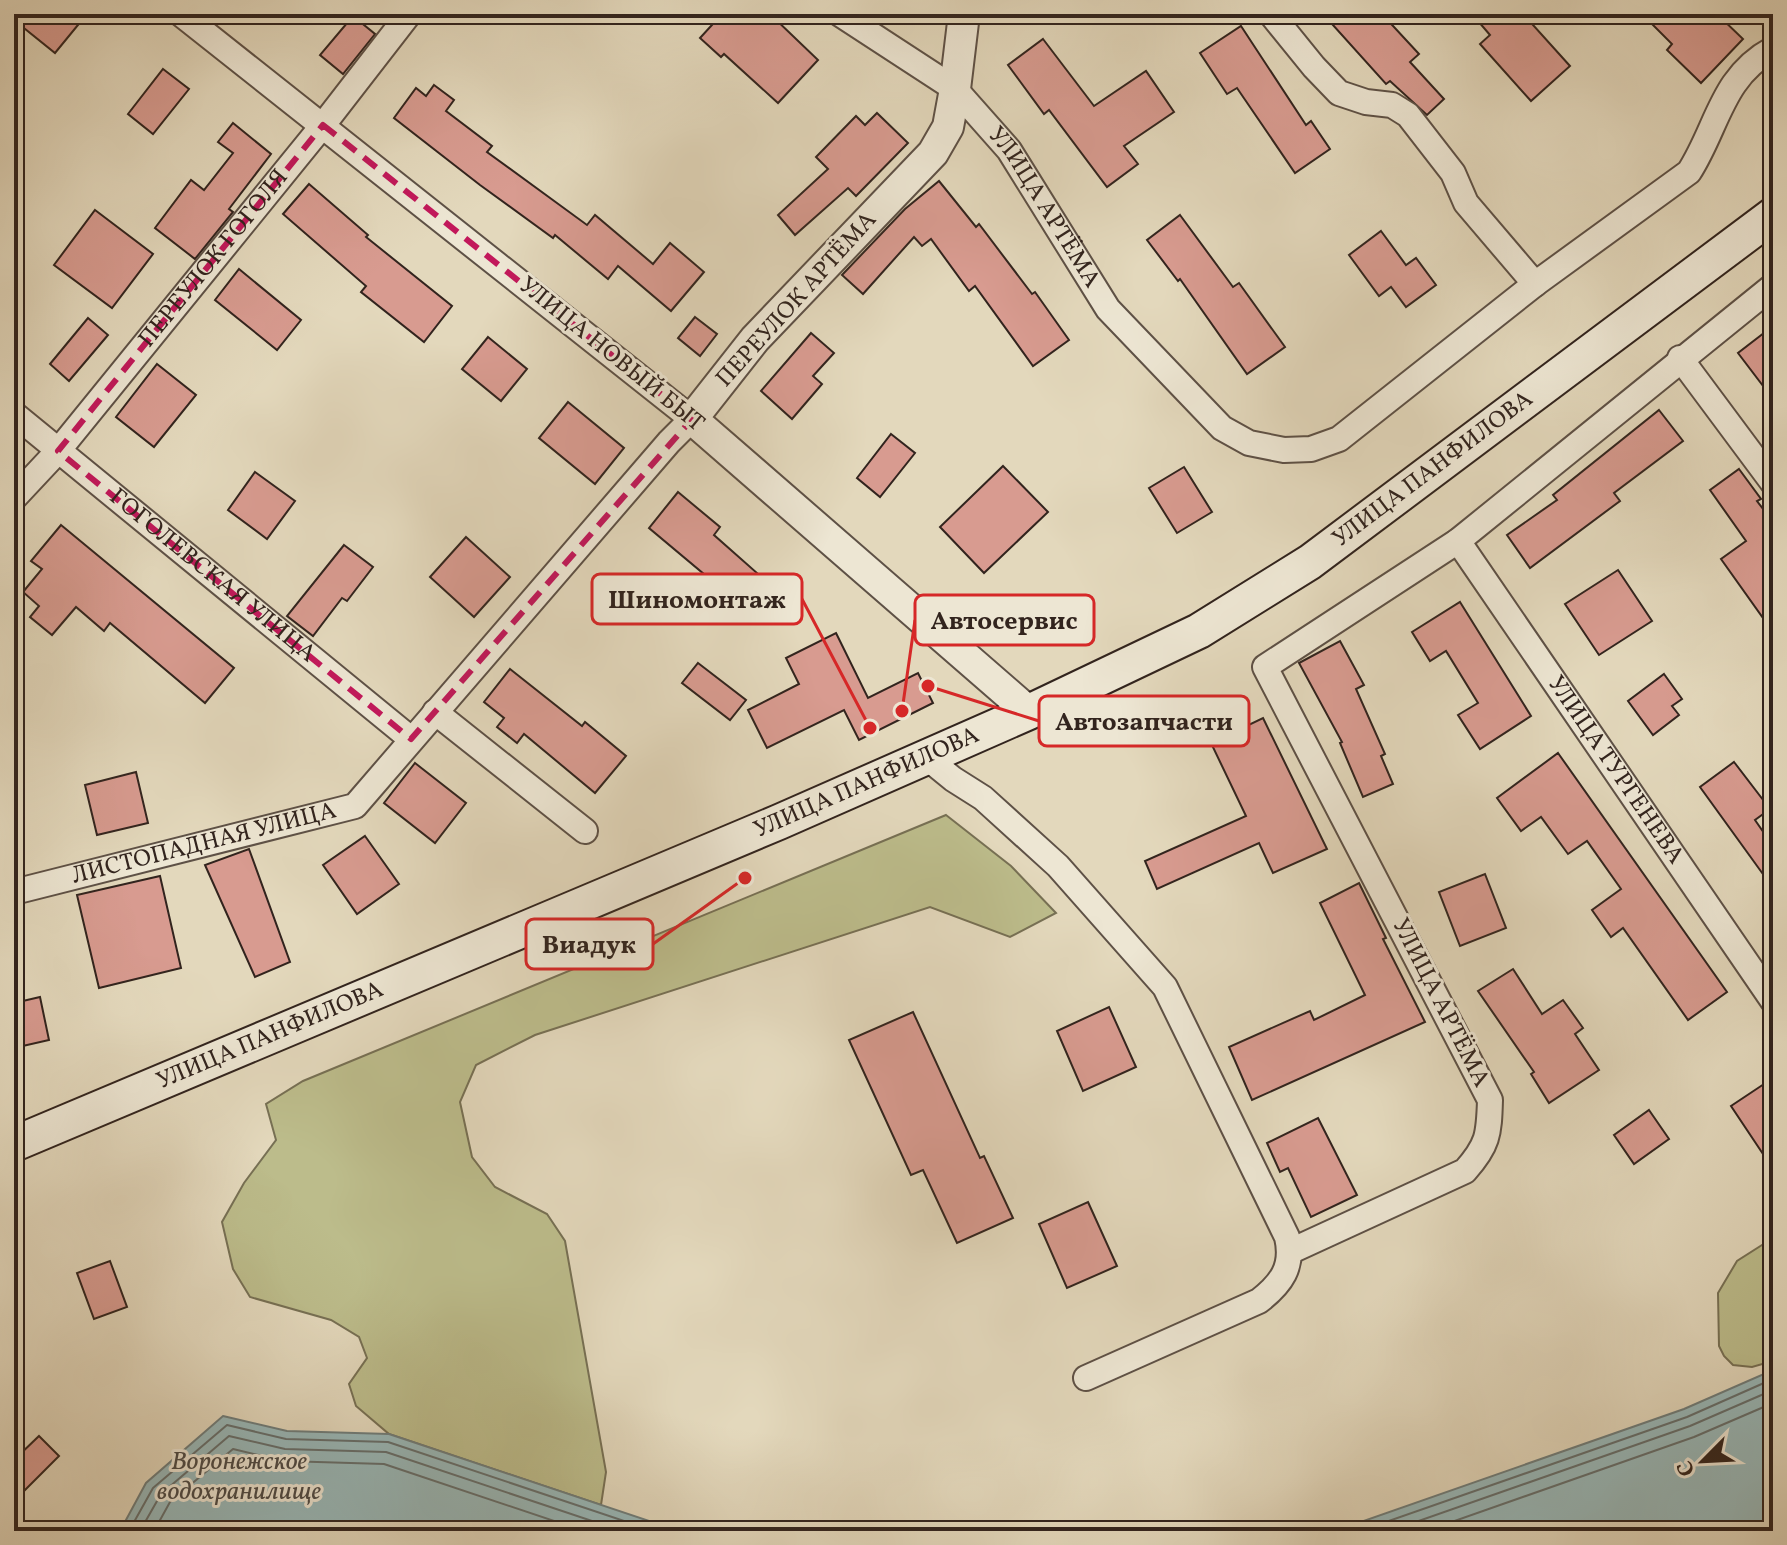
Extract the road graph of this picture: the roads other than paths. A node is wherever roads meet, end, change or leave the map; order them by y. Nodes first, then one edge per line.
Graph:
1 (181, 14) edge
2 (409, 14) edge
3 (840, 14) edge
4 (964, 14) edge
5 (1271, 14) edge
6 (1773, 49) edge
7 (955, 89) junction
8 (323, 125) junction
9 (1773, 215) edge
10 (1535, 284) junction
11 (1773, 286) edge
12 (1680, 358) junction
13 (14, 414) edge
14 (692, 419) junction
15 (58, 451) junction
16 (1773, 483) edge
17 (14, 498) edge
18 (1458, 541) junction
19 (435, 712) junction
20 (1029, 712) junction
21 (411, 739) junction
22 (926, 757) junction
23 (585, 831) dead end
24 (14, 892) edge
25 (1773, 1001) edge
26 (14, 1144) edge
27 (1291, 1251) junction
28 (1086, 1378) dead end

1 - 8 street, УЛИЦА НОВЫЙ БЫТ
2 - 8 street, ПЕРЕУЛОК ГОГОЛЯ
3 - 7 street, УЛИЦА АРТЁМА
4 - 7 street, ПЕРЕУЛОК АРТЁМА
5 - 10 street
6 - 10 street
7 - 10 street, УЛИЦА АРТЁМА
7 - 14 street, ПЕРЕУЛОК АРТЁМА
8 - 14 street, УЛИЦА НОВЫЙ БЫТ
8 - 15 street, ПЕРЕУЛОК ГОГОЛЯ
9 - 20 main road, УЛИЦА ПАНФИЛОВА
11 - 12 street
12 - 16 street
12 - 18 street
13 - 15 street, ГОГОЛЕВСКАЯ УЛИЦА
14 - 19 street, ПЕРЕУЛОК АРТЁМА
14 - 20 street, УЛИЦА НОВЫЙ БЫТ
15 - 17 street, ПЕРЕУЛОК ГОГОЛЯ
15 - 21 street, ГОГОЛЕВСКАЯ УЛИЦА
18 - 25 street, УЛИЦА ТУРГЕНЕВА
18 - 27 street, УЛИЦА АРТЁМА
19 - 21 street, ПЕРЕУЛОК АРТЁМА
19 - 23 street
20 - 22 main road, УЛИЦА ПАНФИЛОВА
21 - 24 street, ЛИСТОПАДНАЯ УЛИЦА
22 - 26 main road, УЛИЦА ПАНФИЛОВА
22 - 27 street
27 - 28 street

